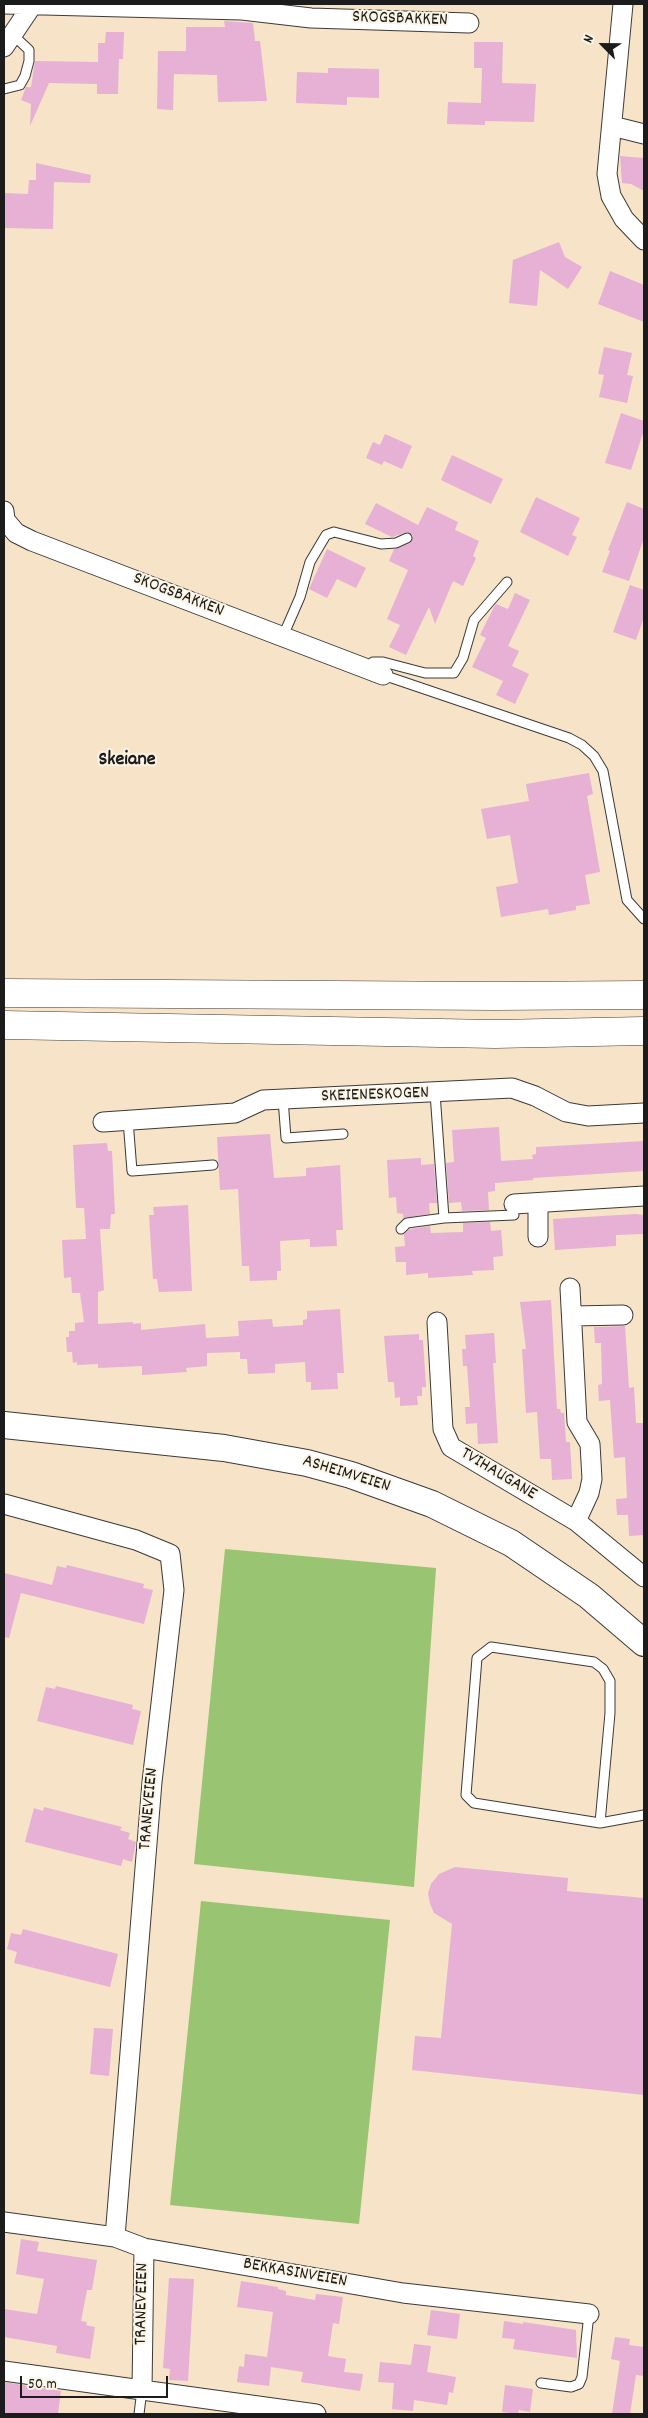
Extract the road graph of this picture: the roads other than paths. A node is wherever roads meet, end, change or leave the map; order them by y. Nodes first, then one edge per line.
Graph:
1 (4, 4) edge
2 (33, 4) edge
3 (623, 4) edge
4 (469, 23) dead end
5 (8, 40) edge
6 (4, 89) edge
7 (612, 126) junction
8 (644, 134) edge
9 (644, 240) edge
10 (4, 517) edge
11 (407, 538) dead end
12 (507, 582) dead end
13 (283, 636) junction
14 (365, 668) junction
15 (383, 675) joint
16 (644, 919) edge
17 (4, 993) edge
18 (644, 995) edge
19 (4, 1025) edge
20 (644, 1031) edge
21 (436, 1093) junction
22 (283, 1100) junction
23 (644, 1113) edge
24 (128, 1120) junction
25 (102, 1122) dead end
26 (343, 1134) dead end
27 (213, 1165) dead end
28 (644, 1196) edge
29 (538, 1203) junction
30 (514, 1210) joint
31 (444, 1218) junction
32 (401, 1229) dead end
33 (538, 1237) dead end
34 (570, 1288) dead end
35 (623, 1314) dead end
36 (573, 1316) junction
37 (437, 1322) dead end
38 (4, 1425) edge
39 (4, 1504) edge
40 (576, 1521) junction
41 (644, 1577) edge
42 (644, 1644) edge
43 (644, 1815) edge
44 (600, 1823) junction
45 (4, 2222) edge
46 (115, 2237) junction
47 (144, 2248) junction
48 (589, 2314) joint
49 (4, 2371) edge
50 (541, 2383) dead end
51 (142, 2390) junction
52 (277, 2412) edge
53 (139, 2414) edge
54 (316, 2414) edge

1 - 2 street, SKOGSBAKKEN
2 - 4 street, SKOGSBAKKEN
2 - 5 street
3 - 7 street
5 - 6 lane
7 - 8 street
7 - 9 street
10 - 13 street, SKOGSBAKKEN
11 - 13 lane
12 - 14 lane
13 - 14 street, SKOGSBAKKEN
14 - 15 street, SKOGSBAKKEN
15 - 16 lane
17 - 18 highway
19 - 20 highway
21 - 22 street, SKEIENESKOGEN
21 - 23 street, SKEIENESKOGEN
21 - 31 lane
22 - 24 street, SKEIENESKOGEN
22 - 26 lane
24 - 25 street, SKEIENESKOGEN
24 - 27 lane
28 - 29 street
29 - 30 street
29 - 33 street
30 - 31 lane
31 - 32 lane
34 - 36 street
35 - 36 street
36 - 40 street
37 - 40 street, TVIHAUGANE
38 - 42 main road, ASHEIMVEIEN
39 - 46 street, TRANEVEIEN
40 - 41 street, TVIHAUGANE
43 - 44 lane
44 - 44 lane
45 - 46 street, BEKKASINVEIEN
46 - 47 street, BEKKASINVEIEN
47 - 48 street, BEKKASINVEIEN
47 - 51 street, TRANEVEIEN
48 - 50 lane
49 - 51 street
51 - 52 street
51 - 53 lane
52 - 54 street

